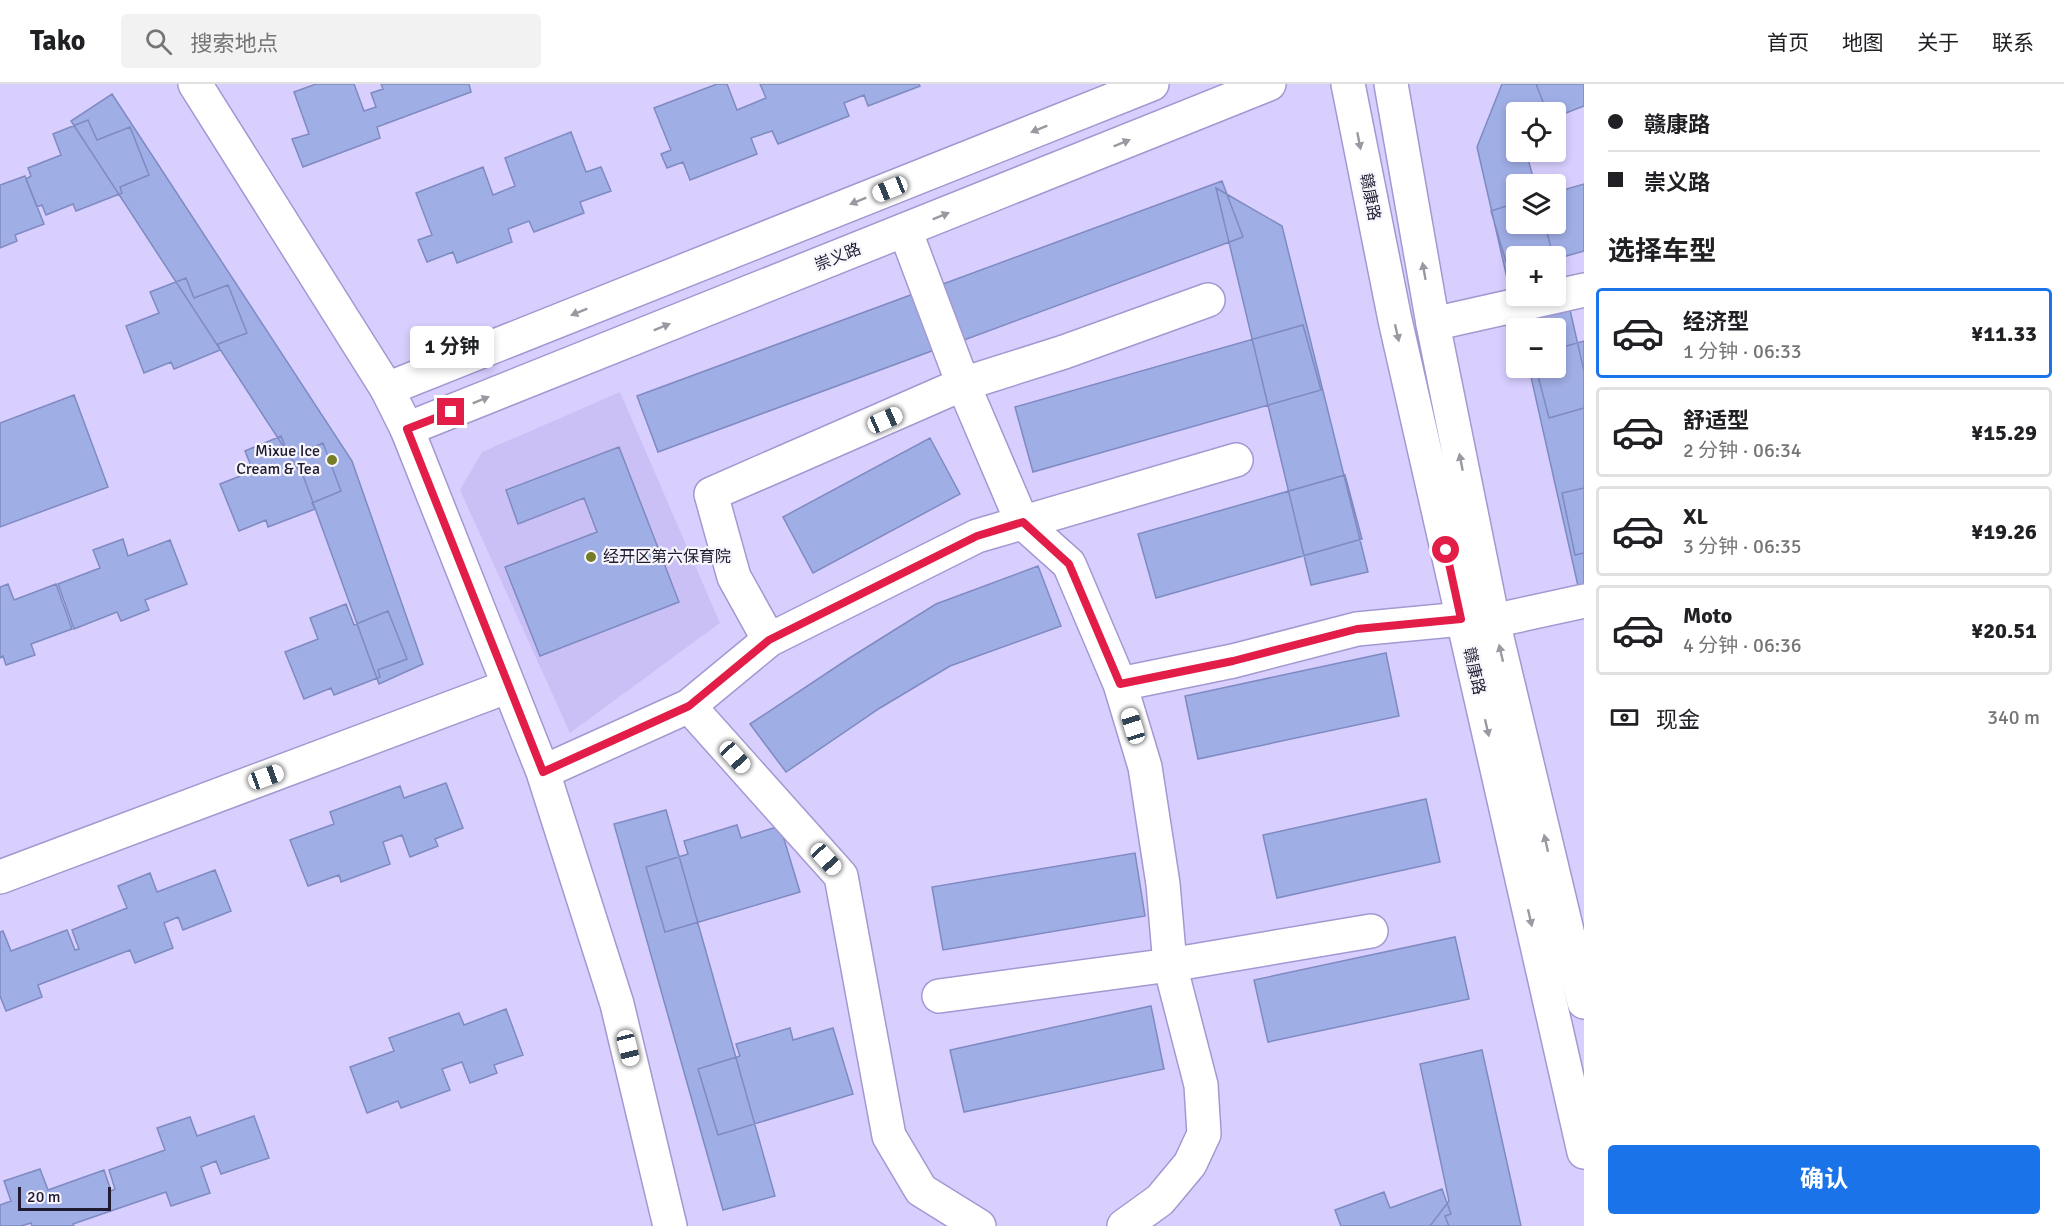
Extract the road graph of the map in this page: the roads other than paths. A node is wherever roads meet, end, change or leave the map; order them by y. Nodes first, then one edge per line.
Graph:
1 (195, 84) edge
2 (1152, 84) edge
3 (1269, 84) edge
4 (1348, 84) edge
5 (1391, 84) edge
6 (905, 230) junction
7 (1584, 290) edge
8 (1208, 300) dead end
9 (1433, 324) junction
10 (963, 384) junction
11 (387, 389) junction
12 (407, 429) junction
13 (1236, 460) dead end
14 (1023, 522) junction
15 (1584, 601) edge
16 (1477, 620) junction
17 (769, 640) junction
18 (1120, 684) junction
19 (509, 686) junction
20 (689, 706) junction
21 (543, 772) junction
22 (0, 877) edge
23 (1371, 931) dead end
24 (1170, 965) junction
25 (939, 996) dead end
26 (1584, 1002) edge
27 (1584, 1152) edge
28 (670, 1226) edge
29 (979, 1226) edge
30 (1124, 1226) edge

1 - 11 main road
2 -> 11 main road
6 -> 3 main road, 崇义路
4 -> 16 main road, 赣康路
9 -> 5 main road, 赣康路
6 - 10 main road
12 -> 6 main road, 崇义路
7 - 9 main road
8 - 10 main road
16 -> 9 main road, 赣康路
10 - 14 main road
10 - 17 main road
11 - 12 main road
12 - 19 main road
13 - 14 main road
14 - 17 main road
14 - 18 main road
15 - 16 main road
16 - 18 main road
26 -> 16 main road, 赣康路
16 -> 27 main road, 赣康路
17 - 20 main road
18 - 24 main road
19 - 21 main road
19 - 22 main road
20 - 21 main road
20 - 29 main road
21 - 28 main road
23 - 24 main road
24 - 25 main road
24 - 30 main road

